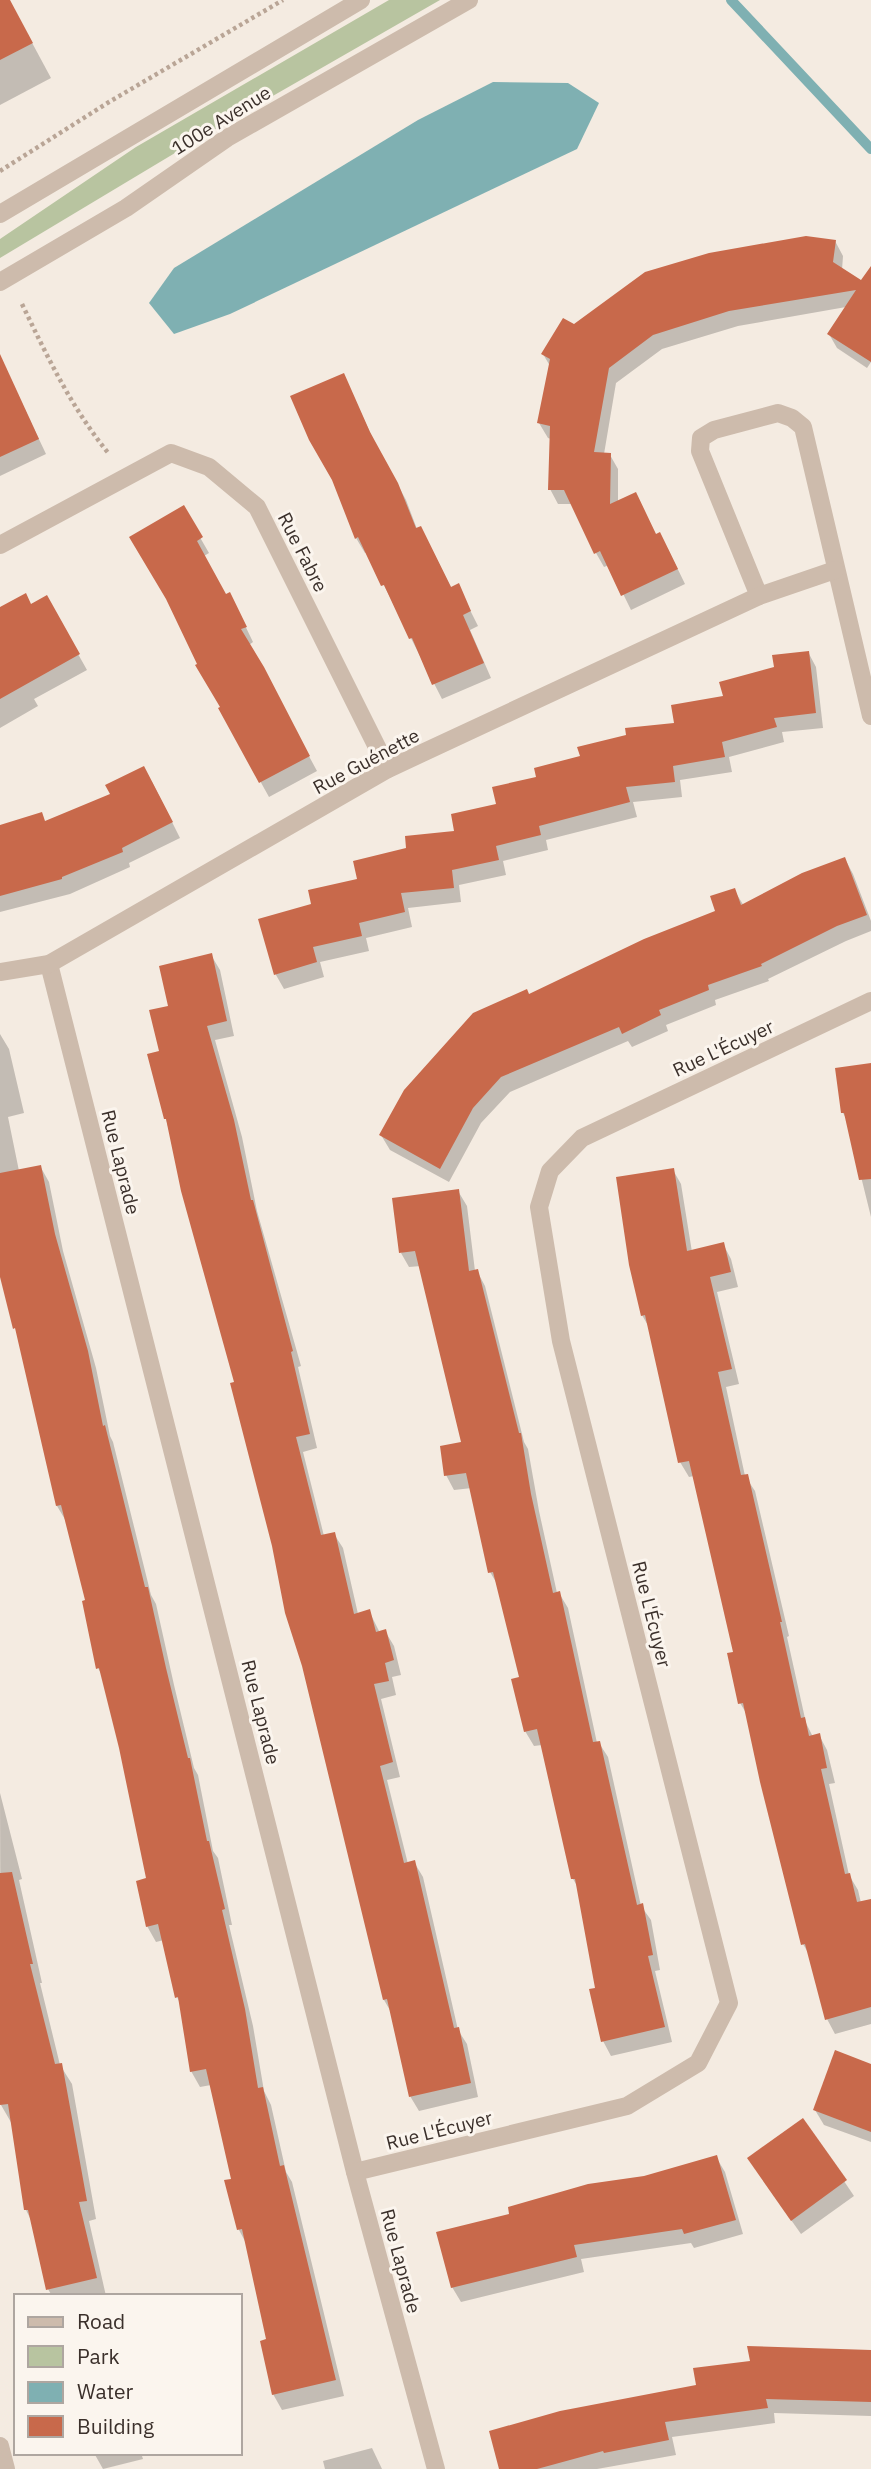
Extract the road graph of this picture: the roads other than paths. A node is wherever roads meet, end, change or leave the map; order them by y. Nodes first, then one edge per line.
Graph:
1 (361, 0) edge
2 (469, 0) edge
3 (0, 214) edge
4 (0, 282) edge
5 (0, 545) edge
6 (835, 570) junction
7 (759, 596) junction
8 (871, 716) edge
9 (388, 769) junction
10 (49, 964) junction
11 (0, 972) edge
12 (871, 1000) edge
13 (355, 2172) junction
14 (0, 2446) edge
15 (6, 2469) edge
16 (436, 2469) edge

1 - 3 street, 100e Avenue
2 - 4 street, 100e Avenue
5 - 9 street, Rue Fabre
6 - 7 street, Rue Guénette
6 - 7 street
6 - 8 street
7 - 9 street, Rue Guénette
9 - 10 street, Rue Guénette
10 - 11 street, Rue Guénette
10 - 13 street, Rue Laprade
12 - 13 street, Rue L'Écuyer
13 - 16 street, Rue Laprade
14 - 15 street

